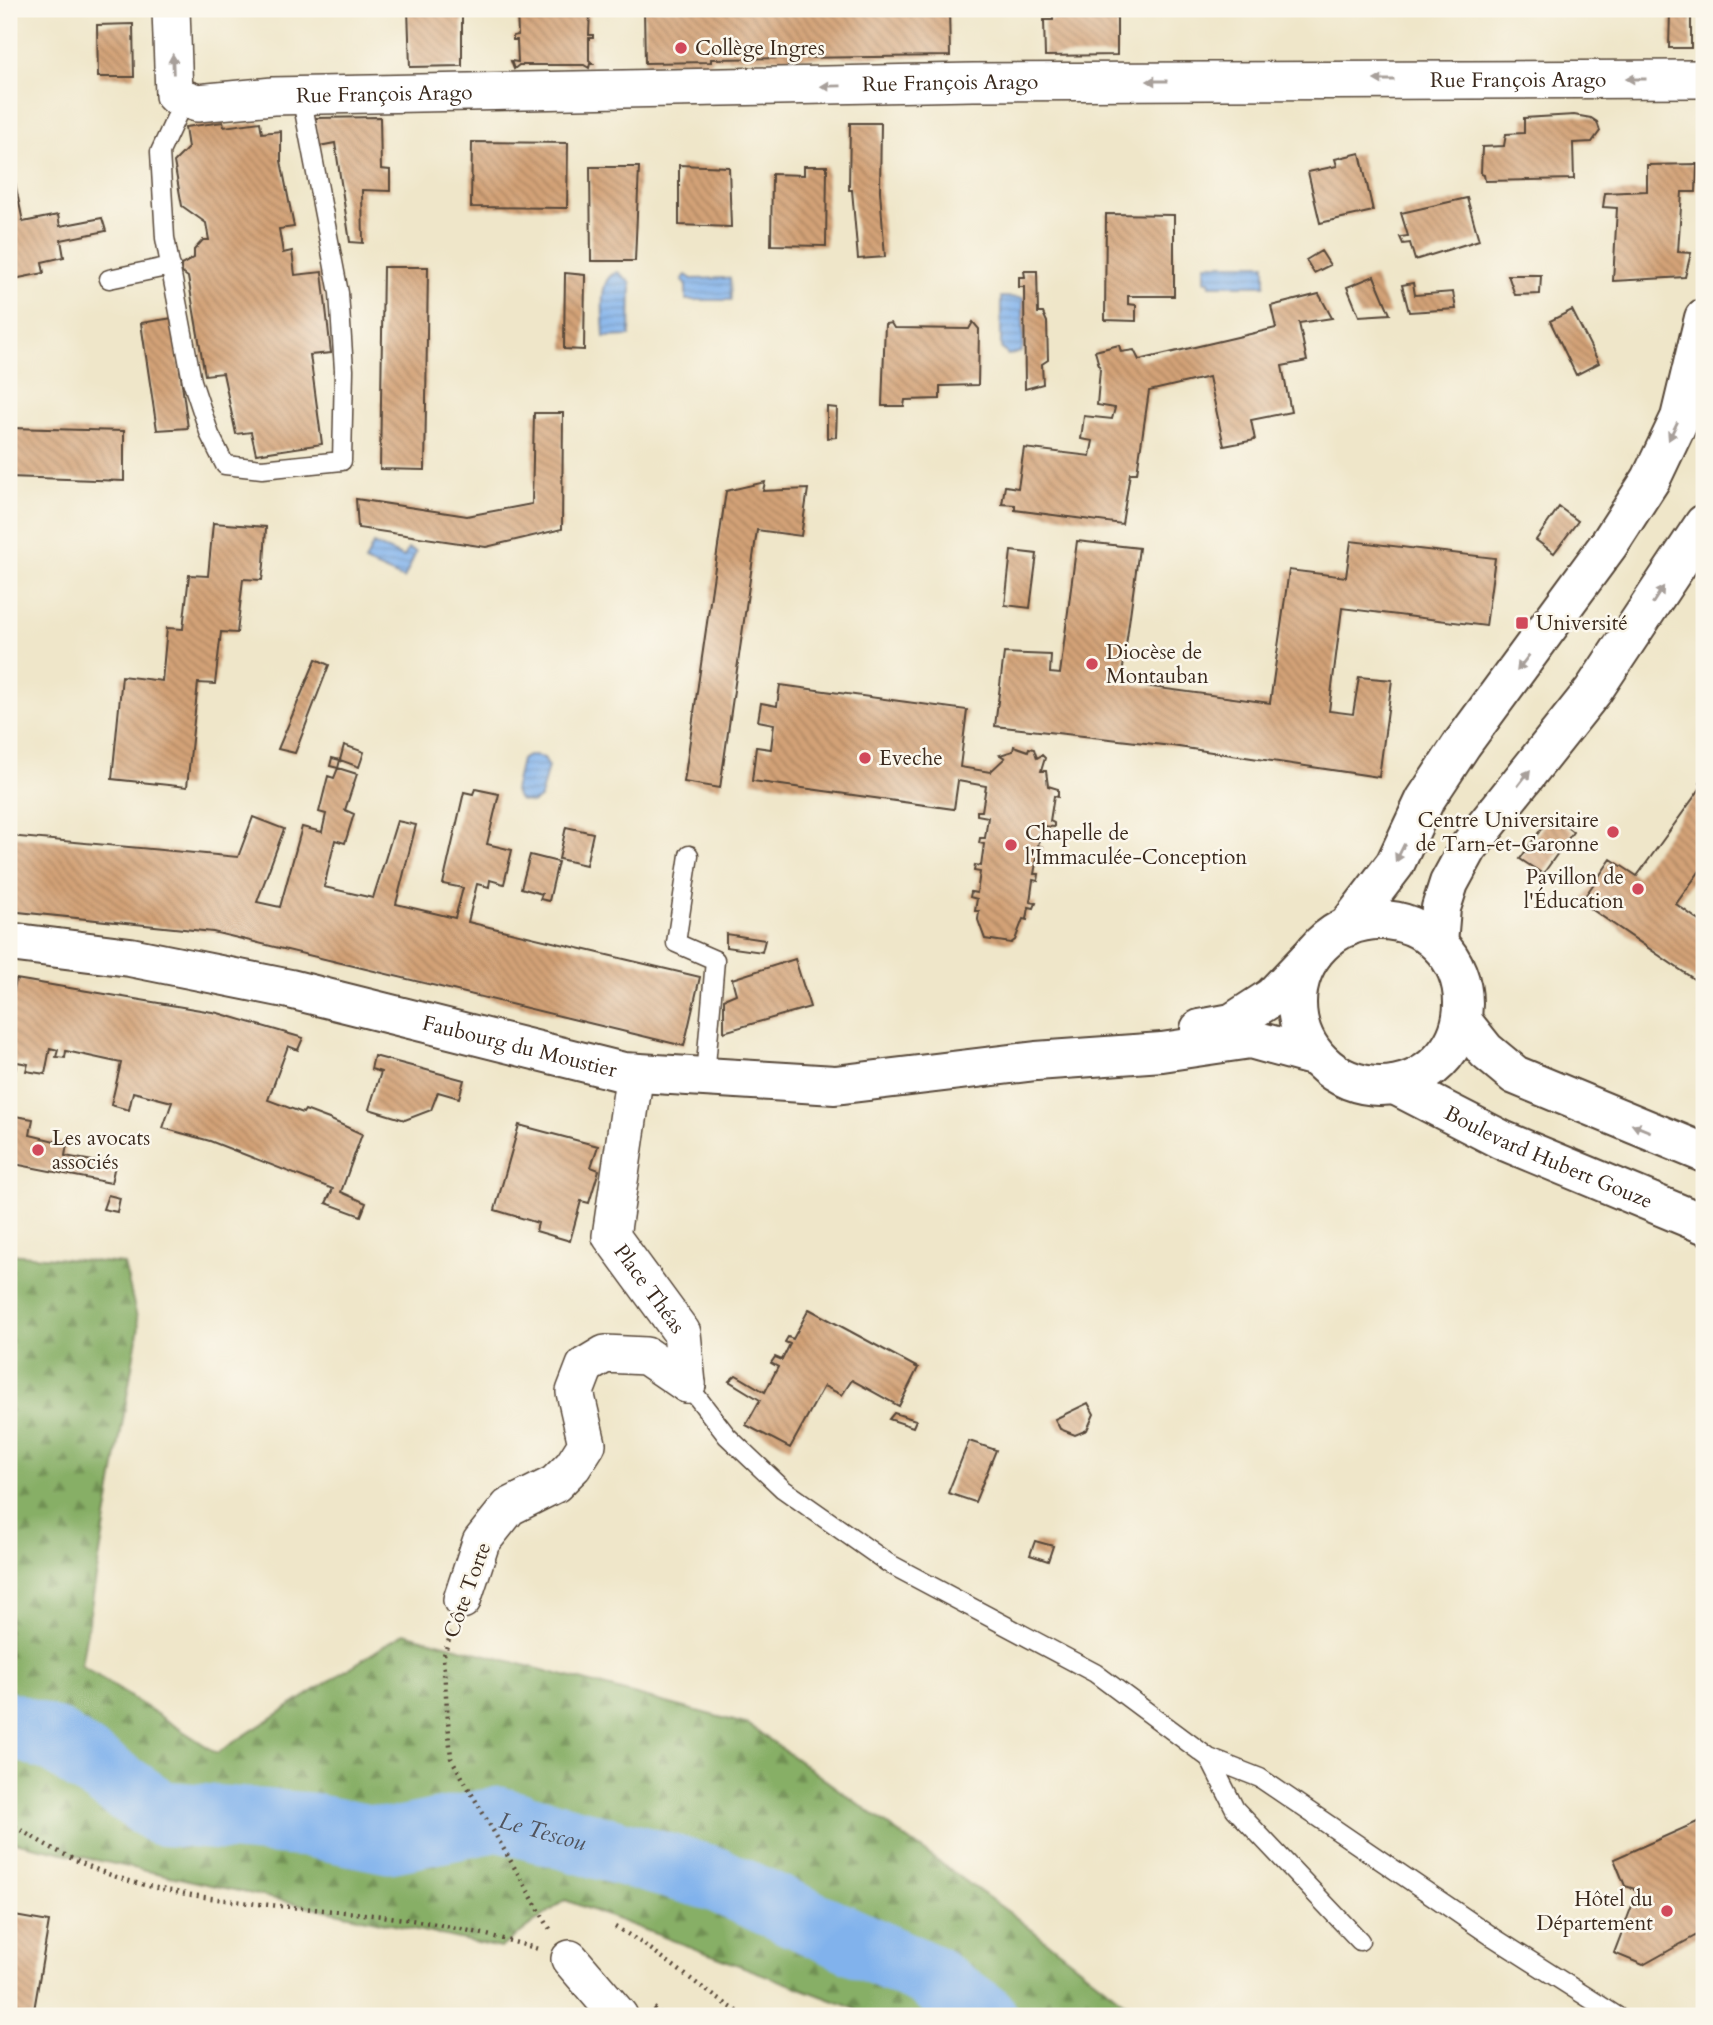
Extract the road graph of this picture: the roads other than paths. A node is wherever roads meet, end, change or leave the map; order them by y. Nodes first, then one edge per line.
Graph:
1 (171, 9) edge
2 (1704, 79) edge
3 (301, 95) junction
4 (191, 101) junction
5 (171, 266) junction
6 (109, 279) dead end
7 (1704, 318) edge
8 (1703, 527) edge
9 (689, 855) dead end
10 (1347, 926) junction
11 (9, 942) edge
12 (1438, 943) junction
13 (1313, 954) junction
14 (1461, 1021) junction
15 (1316, 1056) junction
16 (1036, 1061) junction
17 (635, 1072) junction
18 (705, 1077) junction
19 (1395, 1085) junction
20 (1704, 1153) edge
21 (1704, 1224) edge
22 (687, 1384) junction
23 (461, 1600) road end
24 (1209, 1758) junction
25 (1360, 1941) dead end
26 (570, 1959) road end
27 (631, 2008) edge
28 (1616, 2016) edge

4 -> 1 street
2 -> 3 street, Rue François Arago
3 - 4 street, Rue François Arago
3 - 5 lane
4 - 5 lane
5 - 6 lane
7 -> 10 main road
12 -> 8 main road
9 - 18 lane
10 - 12 main road
10 - 13 main road
11 - 17 main road, Faubourg du Moustier
12 - 14 main road
13 - 15 main road
13 - 16 main road, Faubourg du Moustier
14 - 19 main road
20 -> 14 main road
15 - 16 main road, Faubourg du Moustier
15 - 19 main road
16 - 18 main road, Faubourg du Moustier
17 - 18 main road, Faubourg du Moustier
17 - 22 street, Place Théas
19 - 21 main road, Boulevard Hubert Gouze
22 - 23 street, Côte Torte
22 - 24 lane
24 - 25 lane
24 - 28 lane
26 - 27 street

